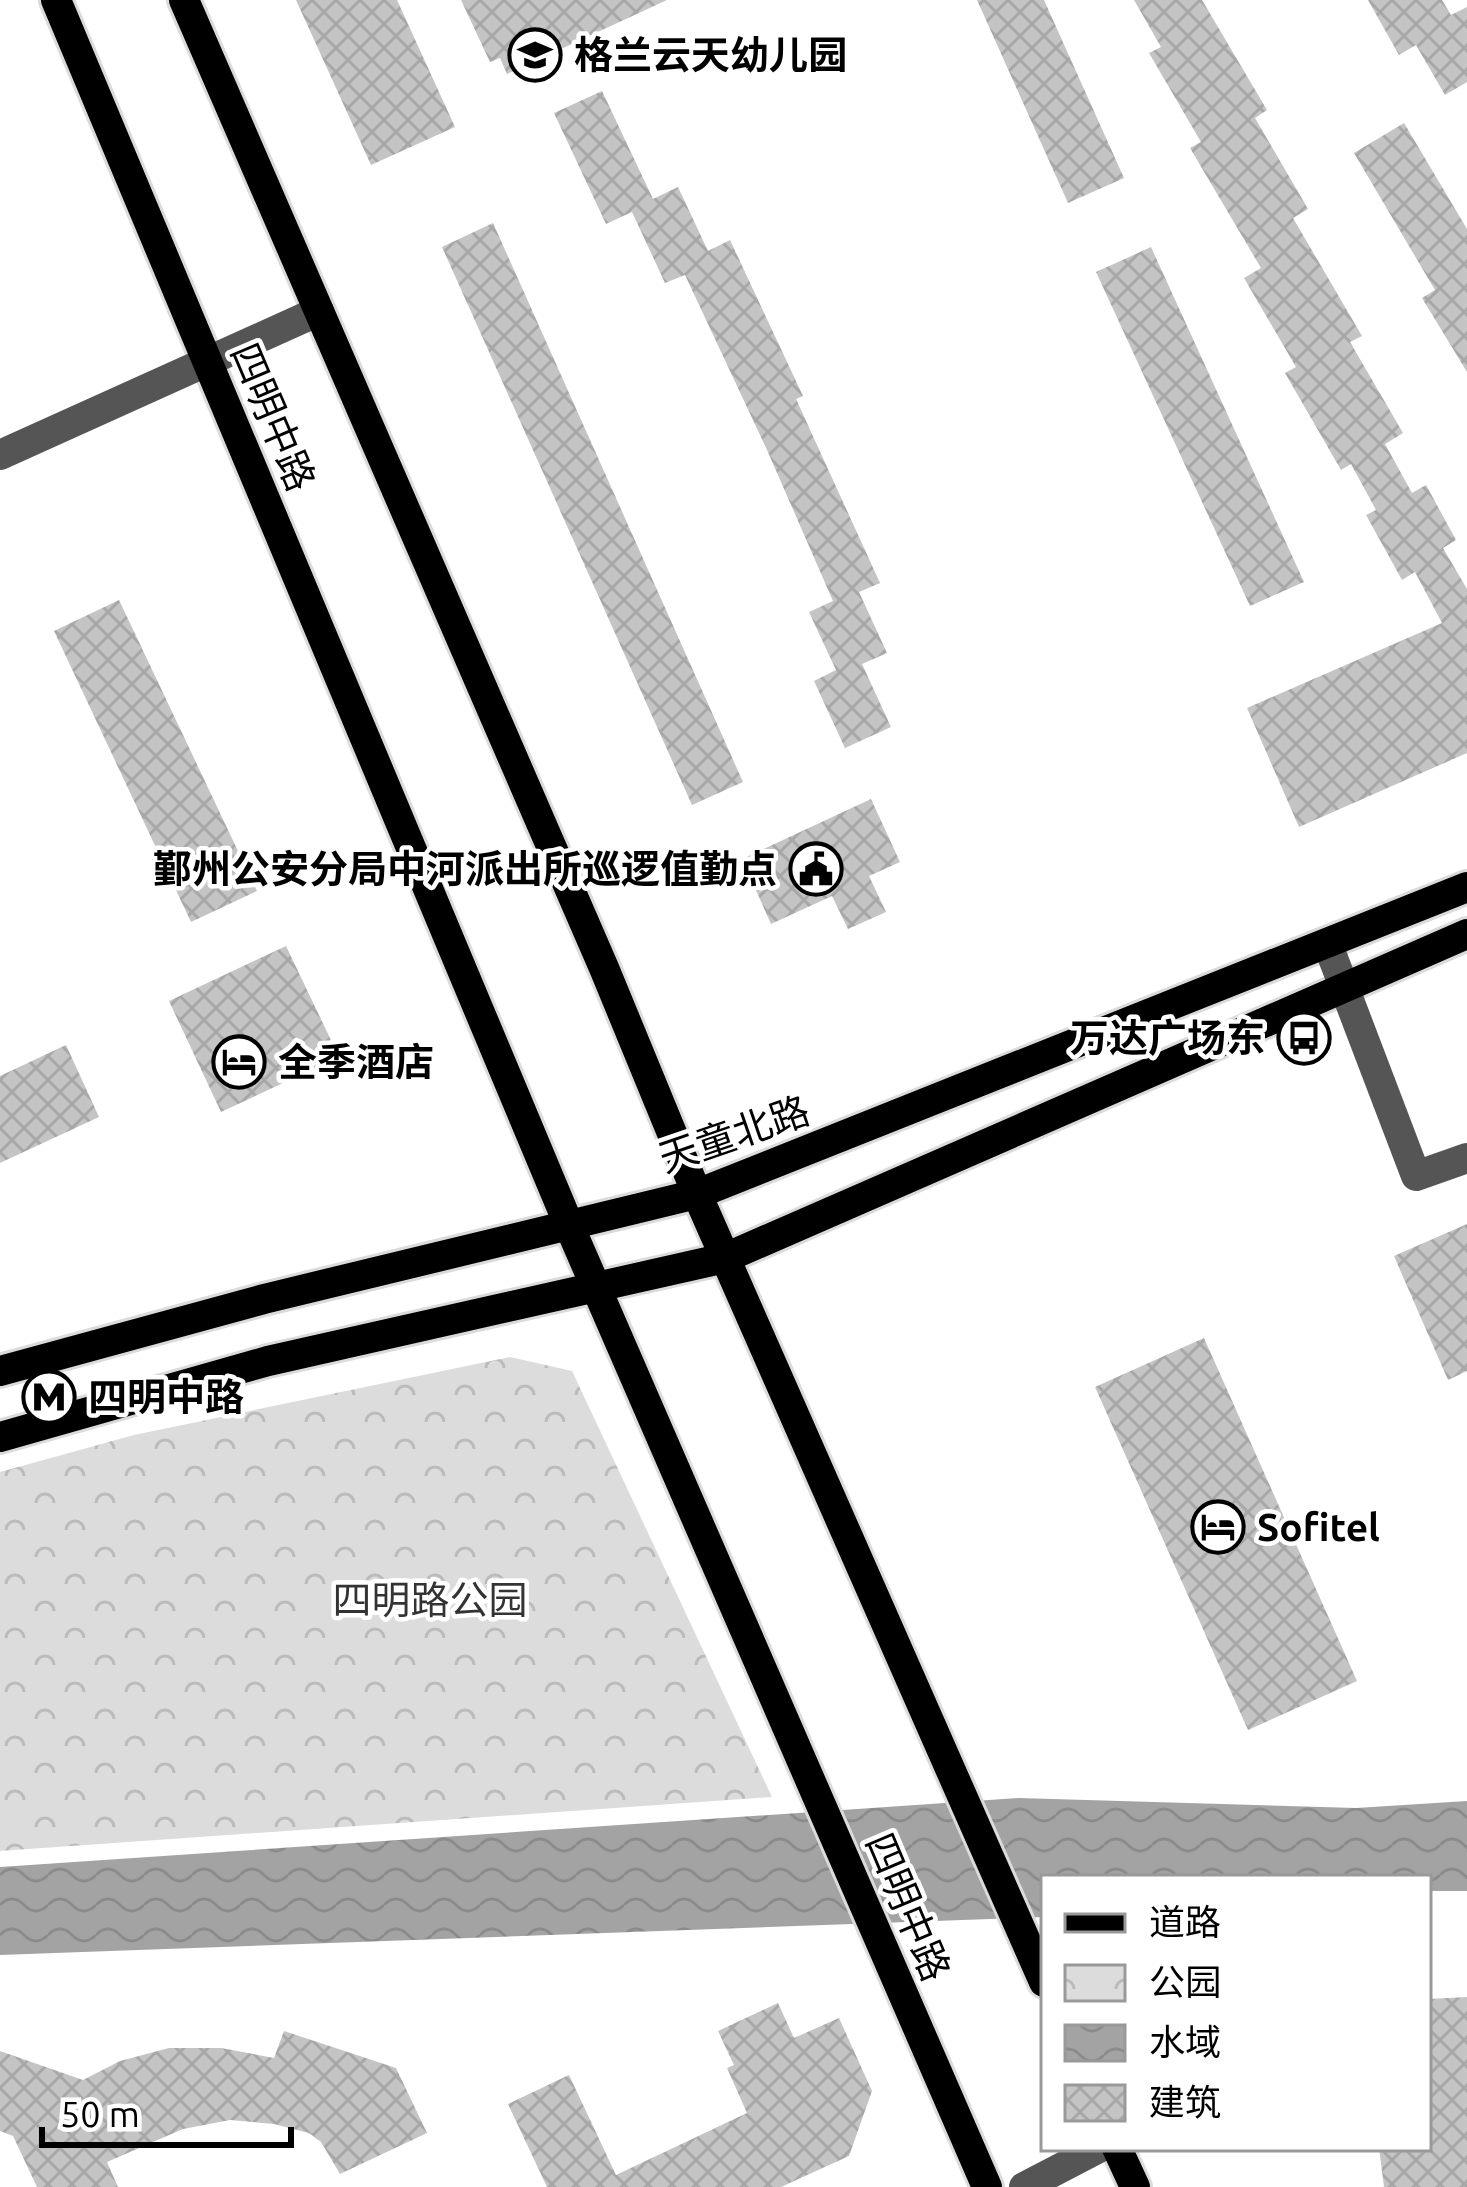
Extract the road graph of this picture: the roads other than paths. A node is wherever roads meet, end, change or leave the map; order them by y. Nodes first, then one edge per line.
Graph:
1 (56, 0) edge
2 (184, 0) edge
3 (319, 311) junction
4 (208, 361) junction
5 (0, 454) edge
6 (1467, 887) edge
7 (1467, 934) edge
8 (1328, 945) junction
9 (1343, 985) junction
10 (1467, 1158) edge
11 (697, 1194) junction
12 (568, 1223) junction
13 (725, 1258) junction
14 (597, 1288) junction
15 (0, 1371) edge
16 (0, 1438) edge
17 (1041, 1975) edge
18 (1093, 2151) edge
19 (1118, 2151) edge
20 (987, 2187) edge
21 (1024, 2187) edge
22 (1135, 2187) edge

1 - 4 main road, 四明中路
2 - 3 main road
3 - 4 street
3 - 11 main road
4 - 5 street
4 - 12 main road, 四明中路
6 - 8 main road, 天童北路
7 - 9 main road
8 - 9 street
8 - 11 main road, 天童北路
9 - 10 street
9 - 13 main road
11 - 12 main road, 天童北路
11 - 13 main road
12 - 14 main road, 四明中路
12 - 15 main road, 天童北路
13 - 14 main road
13 - 17 main road
14 - 16 main road
14 - 20 main road, 四明中路
18 - 21 street
19 - 22 main road

